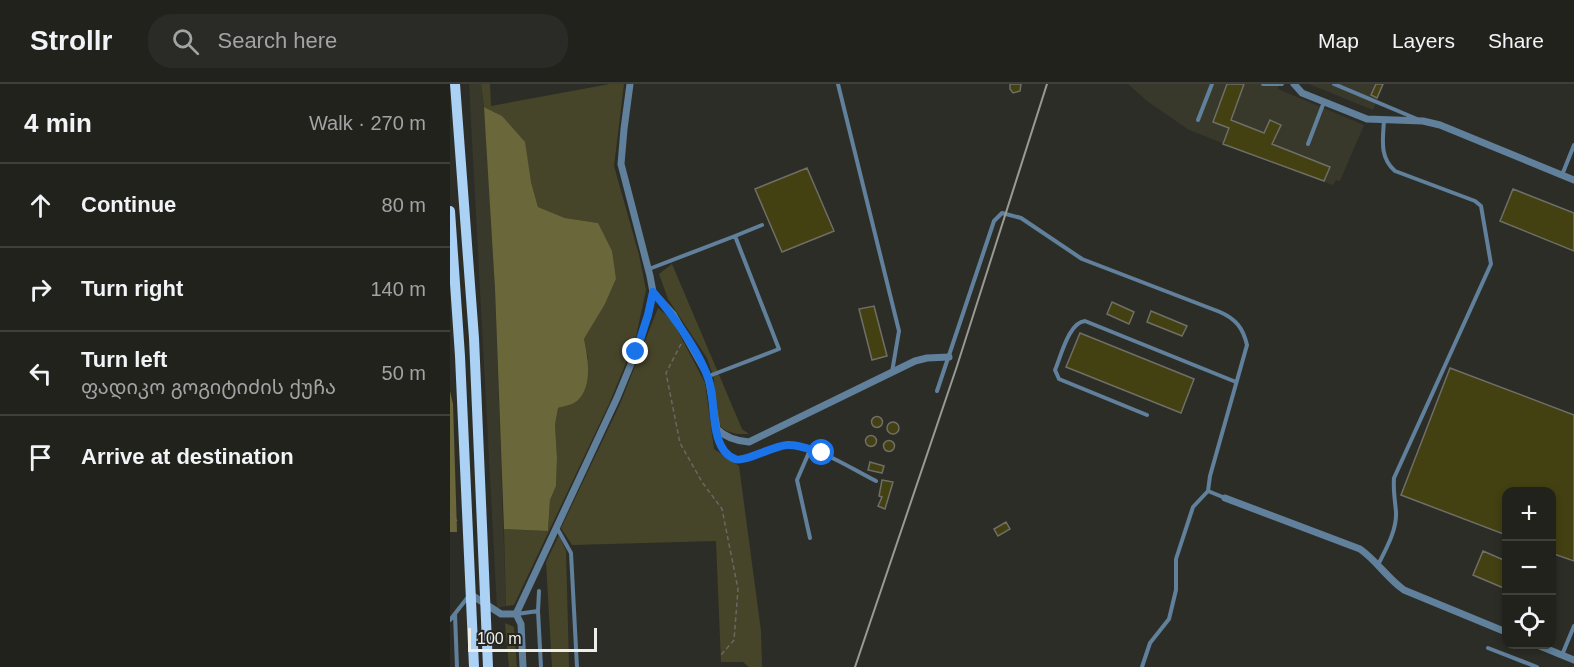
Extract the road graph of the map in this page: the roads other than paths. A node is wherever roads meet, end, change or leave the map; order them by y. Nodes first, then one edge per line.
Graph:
1 (456, 84) edge
2 (630, 84) edge
3 (838, 84) edge
4 (1212, 84) edge
5 (1263, 84) edge
6 (1282, 84) edge
7 (1294, 84) edge
8 (1334, 84) edge
9 (1342, 86) edge
10 (1324, 102) junction
11 (1198, 120) dead end
12 (1384, 120) junction
13 (1423, 121) junction
14 (1308, 144) dead end
15 (1574, 145) edge
16 (1562, 175) junction
17 (1574, 180) edge
18 (450, 211) edge
19 (762, 225) dead end
20 (451, 233) edge
21 (735, 236) junction
22 (649, 269) junction
23 (653, 292) junction
24 (454, 340) edge
25 (949, 357) junction
26 (455, 358) edge
27 (892, 373) junction
28 (708, 376) junction
29 (1236, 382) junction
30 (937, 391) dead end
31 (1147, 415) dead end
32 (717, 429) junction
33 (810, 450) junction
34 (876, 481) dead end
35 (1208, 491) junction
36 (1226, 498) joint
37 (557, 527) junction
38 (810, 538) dead end
39 (1378, 566) junction
40 (539, 591) dead end
41 (470, 594) junction
42 (485, 603) junction
43 (538, 611) junction
44 (455, 614) junction
45 (516, 614) junction
46 (450, 618) edge
47 (1574, 626) edge
48 (1502, 630) edge
49 (1488, 648) dead end
50 (1545, 649) edge
51 (1561, 655) junction
52 (1574, 660) edge
53 (457, 667) edge
54 (474, 667) edge
55 (488, 667) edge
56 (523, 667) edge
57 (541, 667) edge
58 (577, 667) edge
59 (1142, 667) edge
60 (1537, 667) edge

1 - 42 main road
2 - 22 street
3 - 27 lane
4 - 11 lane
5 - 6 lane
7 - 10 street
8 - 9 lane
9 - 13 lane
10 - 12 street
10 - 14 lane
12 - 13 street
12 - 39 lane
13 - 16 street
15 - 16 lane
16 - 17 street
18 - 20 main road
19 - 21 lane
20 - 24 main road
21 - 22 lane
21 - 28 lane
22 - 23 street
23 - 28 street
23 - 37 street
24 - 26 main road
25 - 27 street
25 - 29 lane
25 - 30 lane
26 - 41 main road
27 - 32 street
28 - 32 street
29 - 31 lane
29 - 35 lane
32 - 33 lane
33 - 34 lane
33 - 38 lane
35 - 36 lane
35 - 59 lane
36 - 39 street
37 - 45 street
37 - 58 lane
39 - 48 street
40 - 43 lane
41 - 42 street
41 - 44 lane
41 - 54 main road
42 - 45 street
42 - 55 main road
43 - 45 lane
43 - 57 lane
44 - 46 lane
44 - 53 lane
45 - 56 street
47 - 51 lane
49 - 60 lane
50 - 51 street
51 - 52 street

